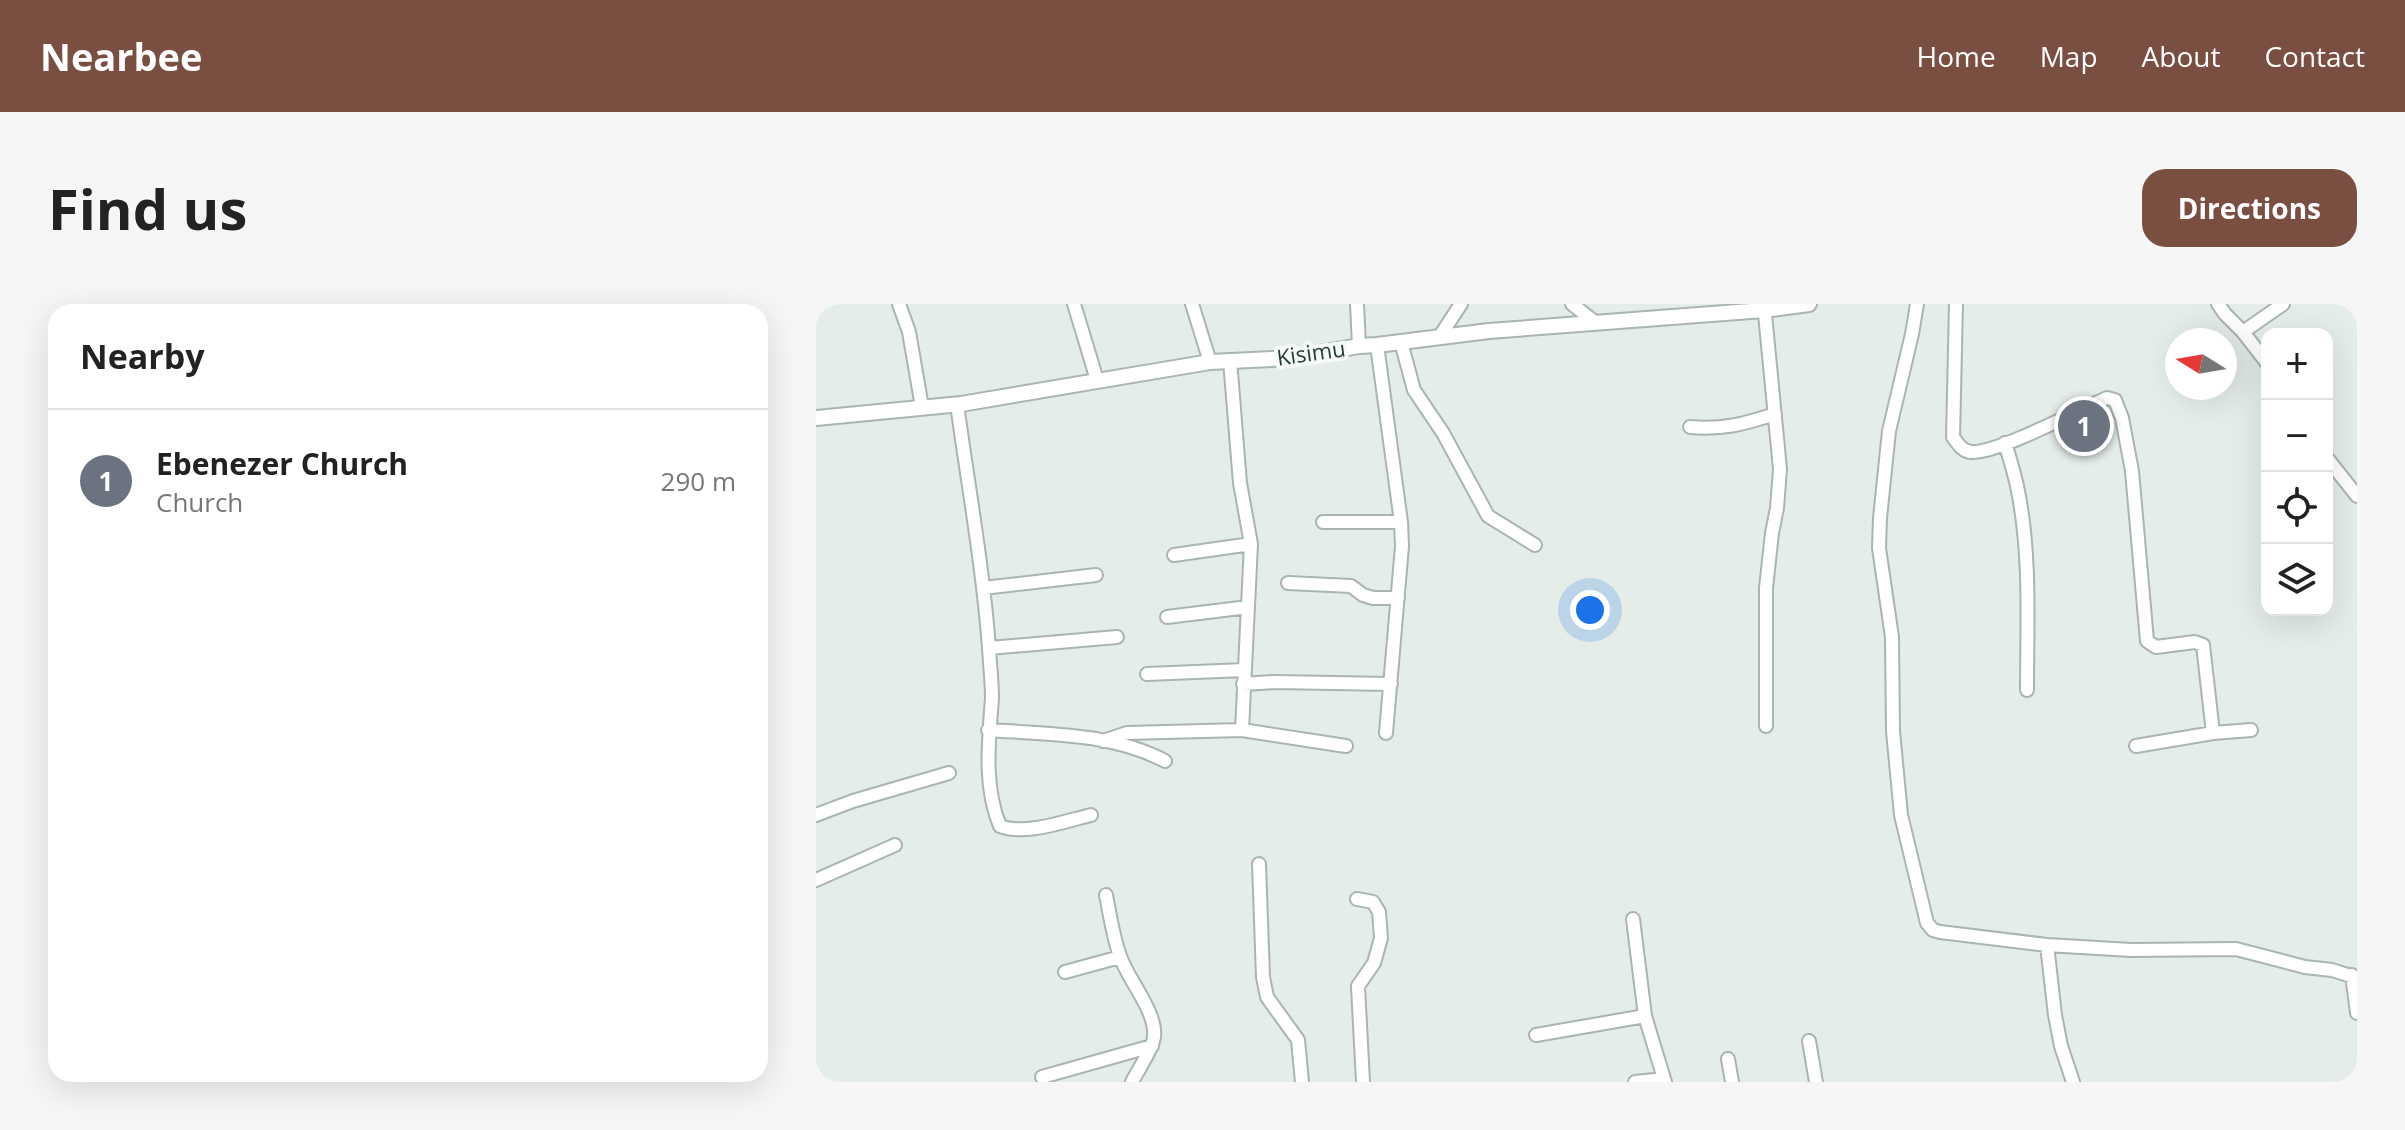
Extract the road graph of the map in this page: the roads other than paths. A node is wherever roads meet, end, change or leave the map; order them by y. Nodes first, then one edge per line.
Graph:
1 (899, 304) edge
2 (1074, 304) edge
3 (1192, 304) edge
4 (1357, 304) edge
5 (1461, 304) edge
6 (1572, 304) edge
7 (1809, 304) edge
8 (1917, 304) edge
9 (1956, 304) edge
10 (2218, 304) edge
11 (2283, 304) edge
12 (1764, 307) edge
13 (1596, 323) junction
14 (2243, 332) junction
15 (1440, 336) junction
16 (1401, 342) junction
17 (1377, 345) junction
18 (1359, 346) junction
19 (2261, 355) edge
20 (1230, 360) junction
21 (1210, 362) junction
22 (1097, 380) junction
23 (957, 404) junction
24 (922, 407) junction
25 (1775, 414) junction
26 (816, 418) edge
27 (1690, 427) dead end
28 (2005, 443) junction
29 (2333, 466) edge
30 (2357, 496) edge
31 (1323, 522) dead end
32 (1401, 522) junction
33 (1251, 544) junction
34 (1535, 545) dead end
35 (1174, 555) dead end
36 (1096, 575) dead end
37 (1288, 583) dead end
38 (983, 588) junction
39 (1398, 598) junction
40 (1248, 607) junction
41 (1167, 617) dead end
42 (1117, 637) dead end
43 (989, 648) junction
44 (1244, 670) junction
45 (1147, 674) dead end
46 (1243, 684) junction
47 (1391, 684) junction
48 (2027, 690) dead end
49 (1766, 726) dead end
50 (988, 730) junction
51 (1242, 730) junction
52 (2251, 730) dead end
53 (1386, 733) dead end
54 (2213, 733) junction
55 (1103, 741) junction
56 (1346, 746) dead end
57 (2136, 746) dead end
58 (1165, 761) dead end
59 (949, 773) dead end
60 (816, 815) edge
61 (1091, 815) dead end
62 (895, 845) dead end
63 (1259, 864) dead end
64 (816, 880) edge
65 (1106, 895) dead end
66 (1357, 899) dead end
67 (1633, 919) dead end
68 (2047, 945) junction
69 (1120, 957) junction
70 (1065, 972) dead end
71 (2354, 977) edge
72 (2357, 1013) edge
73 (1645, 1016) junction
74 (1536, 1035) dead end
75 (1809, 1041) dead end
76 (1152, 1046) junction
77 (1728, 1059) dead end
78 (1042, 1077) dead end
79 (1664, 1080) edge
80 (1132, 1082) edge
81 (1302, 1082) edge
82 (1363, 1082) edge
83 (1635, 1082) edge
84 (1732, 1082) edge
85 (1816, 1082) edge
86 (2073, 1082) edge

1 - 24 street
2 - 22 street
3 - 21 street
4 - 18 street
5 - 15 street
6 - 13 street
7 - 12 street, Kisimu
8 - 68 street
9 - 28 street
10 - 14 street
11 - 14 street
12 - 13 street, Kisimu
12 - 25 street
13 - 15 street, Kisimu
14 - 19 street
15 - 16 street, Kisimu
16 - 17 street, Kisimu
16 - 34 street
17 - 18 street, Kisimu
17 - 32 street
18 - 20 street, Kisimu
20 - 21 street, Kisimu
20 - 33 street
21 - 22 street, Kisimu
22 - 23 street, Kisimu
23 - 24 street, Kisimu
23 - 38 street
24 - 26 street, Kisimu
25 - 27 street
25 - 49 street
28 - 48 street
28 - 54 street
29 - 30 street
31 - 32 street
32 - 39 street
33 - 35 street
33 - 40 street
36 - 38 street
37 - 39 street
38 - 43 street
39 - 47 street
40 - 41 street
40 - 44 street
42 - 43 street
43 - 50 street
44 - 45 street
44 - 46 street
46 - 47 street
46 - 51 street
47 - 53 street
50 - 55 street
50 - 61 street
51 - 55 street
51 - 56 street
52 - 54 street
54 - 57 street
55 - 58 street
59 - 60 street
62 - 64 street
63 - 81 street
65 - 69 street
66 - 82 street
67 - 73 street
68 - 71 street
68 - 86 street
69 - 70 street
69 - 76 street
71 - 72 street
73 - 74 street
73 - 79 street
75 - 85 street
76 - 78 street
76 - 80 street
77 - 84 street
79 - 83 street

